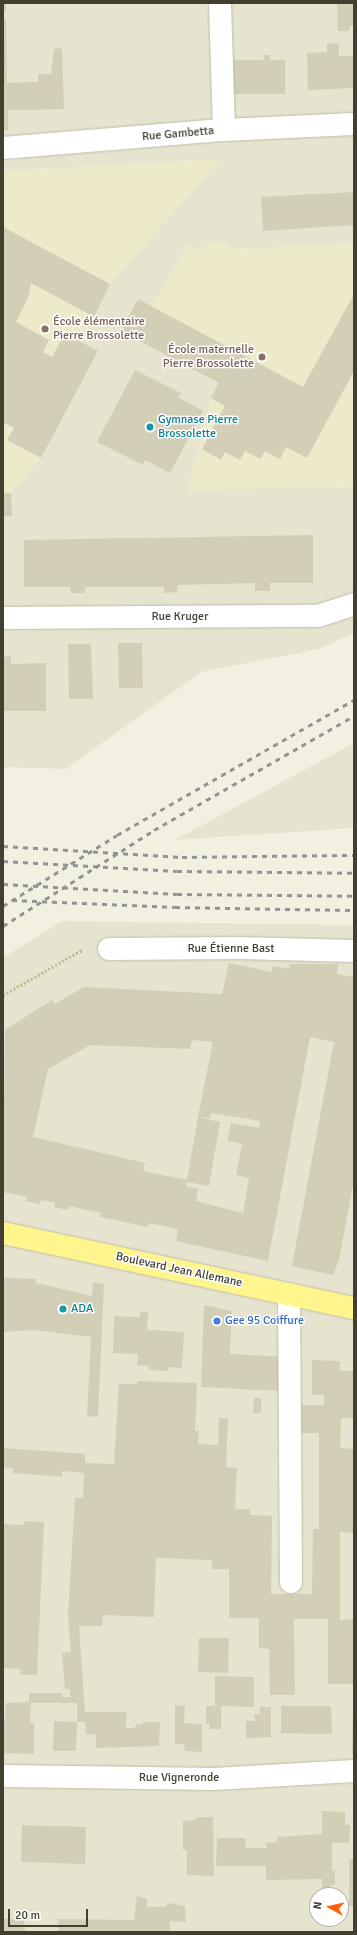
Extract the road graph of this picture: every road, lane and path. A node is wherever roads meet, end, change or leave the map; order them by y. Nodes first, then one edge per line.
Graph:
1 (220, 3) edge
2 (354, 124) edge
3 (224, 130) junction
4 (3, 148) edge
5 (354, 604) edge
6 (3, 618) edge
7 (109, 949) joint
8 (354, 951) edge
9 (3, 995) edge
10 (3, 1233) edge
11 (290, 1294) junction
12 (354, 1308) edge
13 (291, 1582) dead end
14 (354, 1771) edge
15 (3, 1776) edge

1 - 3 street
2 - 3 street, Rue Gambetta
3 - 4 street, Rue Gambetta
5 - 6 street, Rue Kruger
7 - 8 street, Rue Étienne Bast
7 - 9 path
10 - 11 main road, Boulevard Jean Allemane
11 - 12 main road, Boulevard Jean Allemane
11 - 13 street
14 - 15 street, Rue Vigneronde

